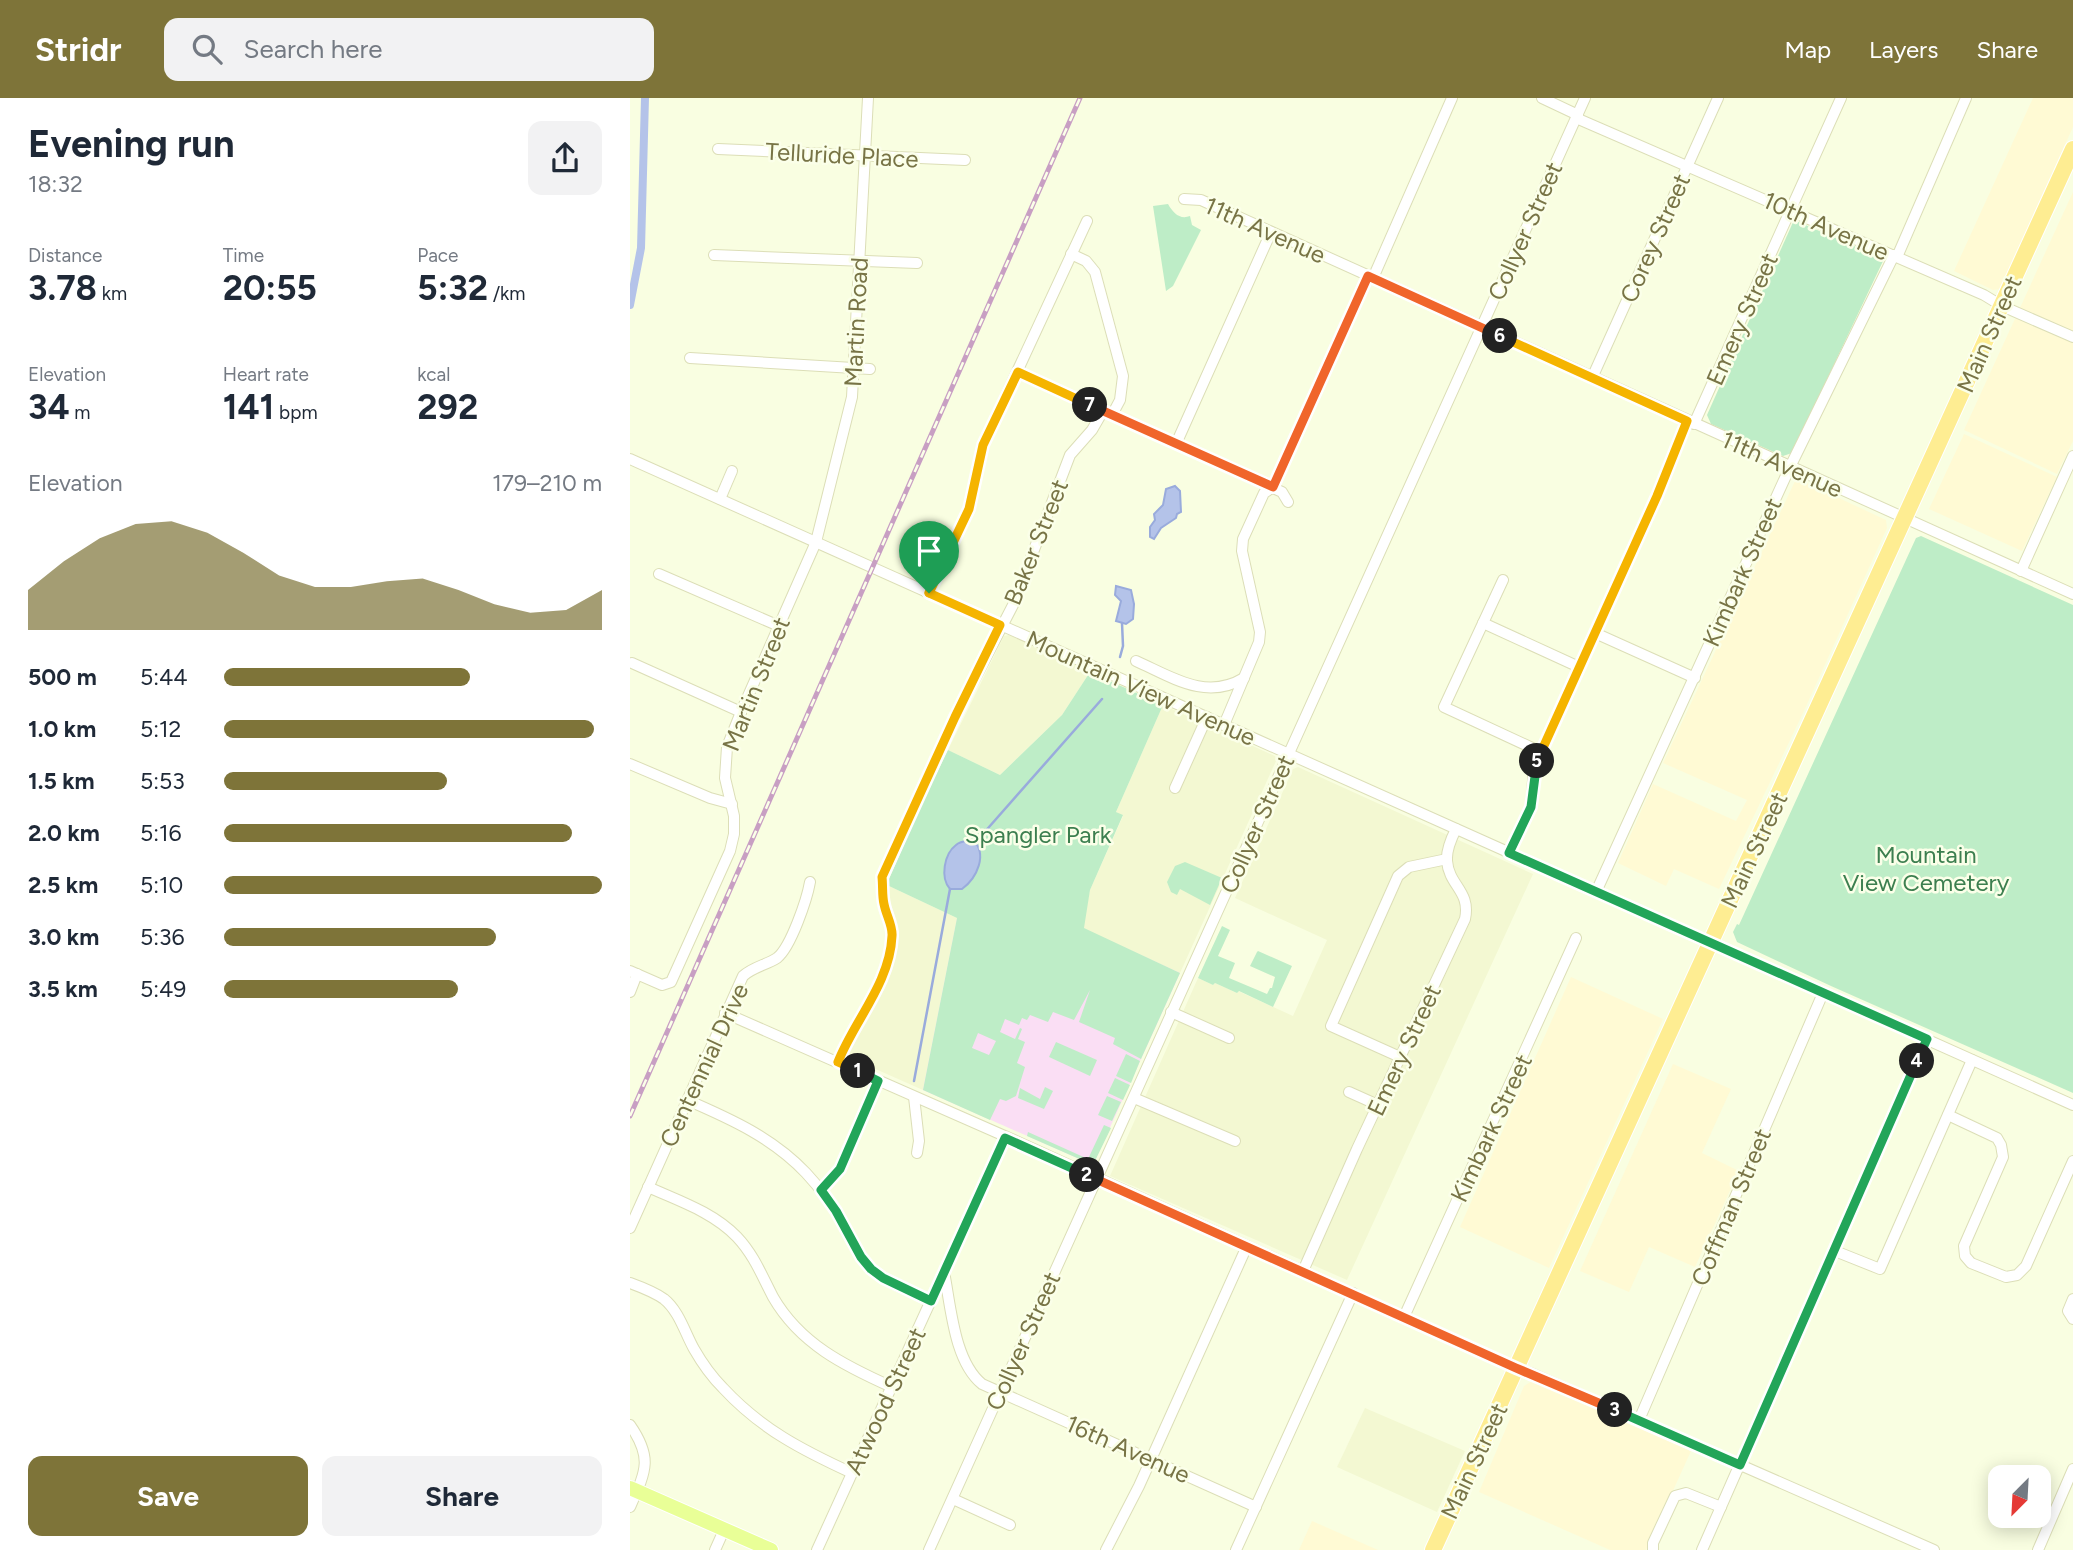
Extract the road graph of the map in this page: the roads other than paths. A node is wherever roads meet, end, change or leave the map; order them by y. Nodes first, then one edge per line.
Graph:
1 (868, 98) edge
2 (1452, 98) edge
3 (1542, 98) edge
4 (1585, 98) edge
5 (1718, 98) edge
6 (1841, 98) edge
7 (1966, 98) edge
8 (1577, 116) junction
9 (718, 149) dead end
10 (2073, 149) edge
11 (865, 155) junction
12 (965, 160) dead end
13 (1687, 166) junction
14 (1184, 199) dead end
15 (1791, 211) junction
16 (1087, 221) dead end
17 (1270, 232) junction
18 (1071, 254) junction
19 (714, 255) dead end
20 (1895, 256) junction
21 (859, 260) junction
22 (917, 263) dead end
23 (1370, 277) junction
24 (2002, 306) junction
25 (1482, 328) junction
26 (2073, 337) edge
27 (690, 358) dead end
28 (855, 368) junction
29 (870, 369) dead end
30 (1018, 372) junction
31 (1592, 378) junction
32 (1108, 413) junction
33 (1690, 422) junction
34 (1176, 444) junction
35 (2073, 456) edge
36 (630, 459) edge
37 (1790, 467) junction
38 (732, 471) dead end
39 (1273, 487) junction
40 (720, 499) junction
41 (1288, 502) dead end
42 (1905, 520) junction
43 (816, 542) junction
44 (2021, 571) junction
45 (659, 574) dead end
46 (1503, 580) dead end
47 (929, 593) junction
48 (2073, 594) edge
49 (1483, 623) junction
50 (1000, 625) junction
51 (779, 626) junction
52 (1595, 633) junction
53 (1136, 661) dead end
54 (632, 663) dead end
55 (1579, 667) junction
56 (1244, 678) junction
57 (1695, 678) junction
58 (741, 712) junction
59 (1207, 718) junction
60 (1224, 725) junction
61 (1541, 752) junction
62 (1288, 754) junction
63 (630, 764) edge
64 (1175, 788) dead end
65 (732, 804) junction
66 (1456, 828) junction
67 (1509, 853) junction
68 (1447, 859) junction
69 (810, 882) dead end
70 (1597, 891) junction
71 (1576, 938) dead end
72 (1711, 943) junction
73 (634, 973) edge
74 (630, 992) edge
75 (1823, 993) junction
76 (1171, 1012) junction
77 (725, 1013) junction
78 (1229, 1038) dead end
79 (1927, 1039) junction
80 (1399, 1058) junction
81 (1972, 1060) junction
82 (838, 1062) junction
83 (878, 1081) junction
84 (1349, 1092) dead end
85 (914, 1097) junction
86 (1134, 1098) junction
87 (687, 1100) junction
88 (1378, 1105) junction
89 (2073, 1105) edge
90 (1948, 1115) junction
91 (1005, 1138) junction
92 (1235, 1141) dead end
93 (916, 1153) dead end
94 (2073, 1161) edge
95 (1097, 1179) junction
96 (648, 1187) junction
97 (821, 1190) junction
98 (630, 1227) edge
99 (1247, 1246) junction
100 (1835, 1251) junction
101 (944, 1271) junction
102 (1303, 1271) junction
103 (630, 1283) edge
104 (1353, 1293) junction
105 (2073, 1299) edge
106 (931, 1301) junction
107 (1404, 1317) junction
108 (2073, 1319) edge
109 (1516, 1368) junction
110 (892, 1387) junction
111 (1000, 1393) junction
112 (1639, 1420) junction
113 (630, 1424) edge
114 (1151, 1459) junction
115 (1740, 1465) junction
116 (2073, 1469) edge
117 (852, 1473) junction
118 (633, 1490) edge
119 (953, 1499) junction
120 (630, 1507) edge
121 (1256, 1507) junction
122 (1721, 1507) junction
123 (1010, 1525) dead end
124 (724, 1530) junction
125 (715, 1550) edge
126 (771, 1550) edge
127 (817, 1550) edge
128 (929, 1550) edge
129 (1106, 1550) edge
130 (1236, 1550) edge
131 (1433, 1550) edge
132 (1653, 1550) edge
133 (1702, 1550) edge
134 (1934, 1550) edge
135 (2038, 1550) edge

1 - 11 street, Martin Road
2 - 23 street
3 - 8 street, 10th Avenue
4 - 8 street, Collyer Street
5 - 13 street, Corey Street
6 - 15 street, Emery Street
7 - 20 street, Kimbark Street
8 - 13 street, 10th Avenue
8 - 25 street, Collyer Street
9 - 11 street, Telluride Place
10 - 24 highway, Main Street
11 - 12 street, Telluride Place
11 - 21 street, Martin Road
13 - 15 street, 10th Avenue
13 - 31 street, Corey Street
14 - 17 street, 11th Avenue
15 - 20 street, 10th Avenue
15 - 33 street, Emery Street
16 - 18 street
17 - 23 street, 11th Avenue
17 - 34 street
18 - 30 street
18 - 32 street, Baker Street
19 - 21 street
20 - 24 street, 10th Avenue
20 - 37 street, Kimbark Street
21 - 22 street
21 - 28 street, Martin Road
23 - 25 street, 11th Avenue
23 - 39 street
24 - 26 street, 10th Avenue
24 - 42 highway, Main Street
25 - 31 street, 11th Avenue
25 - 62 street, Collyer Street
27 - 28 street
28 - 29 street
28 - 43 street, Martin Road
30 - 32 street
30 - 47 street
31 - 33 street, 11th Avenue
32 - 34 street
32 - 50 street, Baker Street
33 - 37 street, 11th Avenue
33 - 52 street, Emery Street
34 - 39 street
35 - 44 street
36 - 40 street, Mountain View Avenue
37 - 42 street, 11th Avenue
37 - 57 street, Kimbark Street
38 - 40 street
39 - 41 street
39 - 56 street
40 - 43 street, Mountain View Avenue
42 - 44 street, 11th Avenue
42 - 72 highway, Main Street
43 - 47 street, Mountain View Avenue
43 - 51 street, Martin Street
44 - 48 street, 11th Avenue
45 - 51 street
46 - 49 street
47 - 50 street, Mountain View Avenue
49 - 55 street
49 - 61 street
50 - 59 street, Mountain View Avenue
50 - 82 street, Baker Street
51 - 58 street, Martin Street
52 - 55 street, Emery Street
52 - 57 street
53 - 56 street
54 - 58 street
55 - 61 street, Emery Street
56 - 60 street
57 - 70 street, Kimbark Street
58 - 65 street, Martin Street
59 - 60 street, Mountain View Avenue
59 - 64 street
60 - 62 street, Mountain View Avenue
61 - 67 street, Emery Street
62 - 66 street, Mountain View Avenue
62 - 76 street, Collyer Street
63 - 65 street
65 - 73 street, Martin Street
66 - 67 street, Mountain View Avenue
66 - 68 street
67 - 70 street, Mountain View Avenue
68 - 80 street, Emery Street
68 - 80 street
69 - 77 street, Centennial Drive
70 - 72 street, Mountain View Avenue
71 - 107 street, Kimbark Street
72 - 75 street, Mountain View Avenue
72 - 109 highway, Main Street
73 - 74 street
75 - 79 street, Mountain View Avenue
75 - 112 street, Coffman Street
76 - 78 street
76 - 86 street, Collyer Street
77 - 82 street
77 - 87 street, Centennial Drive
79 - 81 street, Mountain View Avenue
79 - 100 street
80 - 88 street, Emery Street
81 - 89 street, Mountain View Avenue
81 - 90 street
82 - 83 street
83 - 85 street
83 - 97 street
84 - 88 street
85 - 91 street
85 - 93 street
86 - 92 street
86 - 95 street, Collyer Street
87 - 96 street, Centennial Drive
87 - 97 street
88 - 102 street, Emery Street
90 - 94 street
90 - 100 street
91 - 95 street
91 - 101 street, Atwood Street
95 - 99 street
95 - 111 street, Collyer Street
96 - 98 street, Centennial Drive
96 - 110 street
97 - 106 street
99 - 102 street
99 - 114 street
100 - 115 street
101 - 106 street, Atwood Street
101 - 111 street, 16th Avenue
102 - 104 street
103 - 117 street
104 - 107 street
104 - 121 street
105 - 108 street
106 - 110 street, Atwood Street
107 - 109 street
109 - 112 street
109 - 131 highway, Main Street
110 - 117 street, Atwood Street
111 - 114 street, 16th Avenue
111 - 119 street, Collyer Street
112 - 115 street
113 - 118 street
114 - 121 street, 16th Avenue
114 - 129 street
115 - 122 street
115 - 134 street
116 - 135 street
117 - 127 street, Atwood Street
118 - 120 street
118 - 124 main road
119 - 123 street
119 - 128 street, Collyer Street
121 - 130 street
122 - 132 street
122 - 133 street
124 - 125 street
124 - 126 main road

